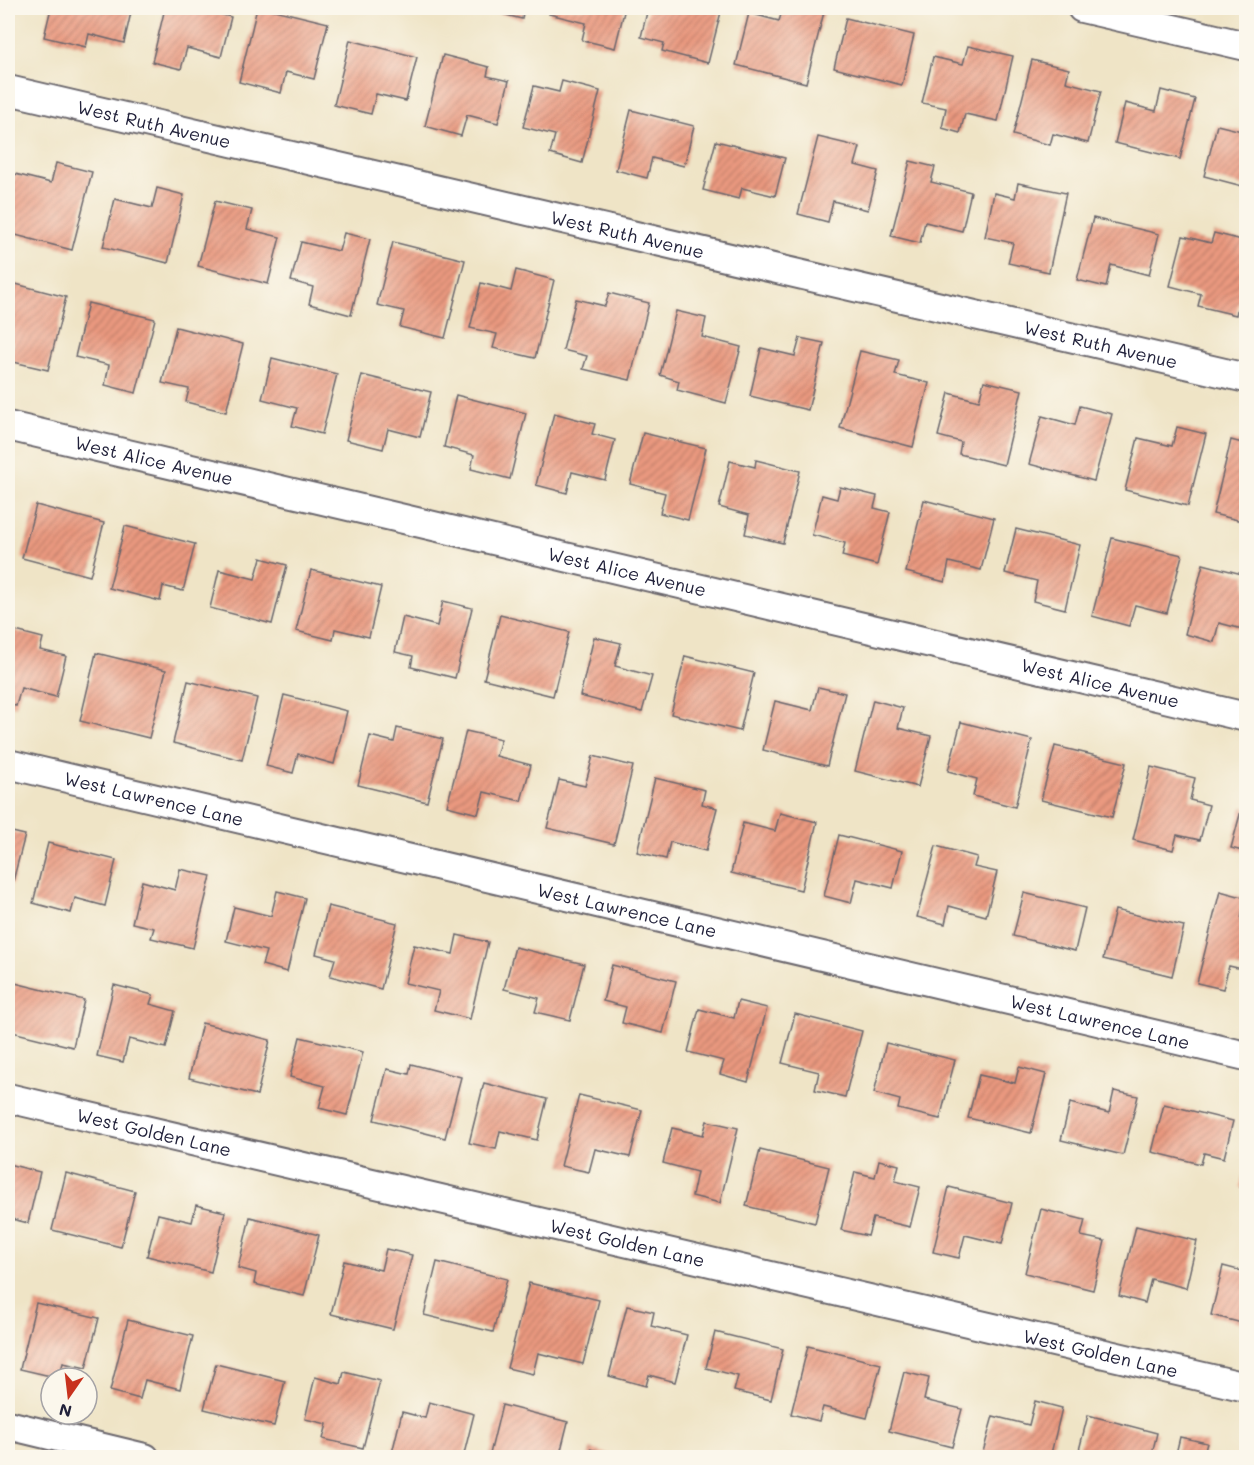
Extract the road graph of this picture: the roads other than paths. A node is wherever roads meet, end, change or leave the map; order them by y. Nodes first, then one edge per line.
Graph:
1 (1082, 8) edge
2 (1246, 46) edge
3 (8, 90) edge
4 (1246, 378) edge
5 (8, 426) edge
6 (1246, 717) edge
7 (8, 764) edge
8 (1246, 1056) edge
9 (8, 1098) edge
10 (1246, 1387) edge
11 (8, 1425) edge
12 (145, 1458) edge

1 - 2 street
3 - 4 street, West Ruth Avenue
5 - 6 street, West Alice Avenue
7 - 8 street, West Lawrence Lane
9 - 10 street, West Golden Lane
11 - 12 street

